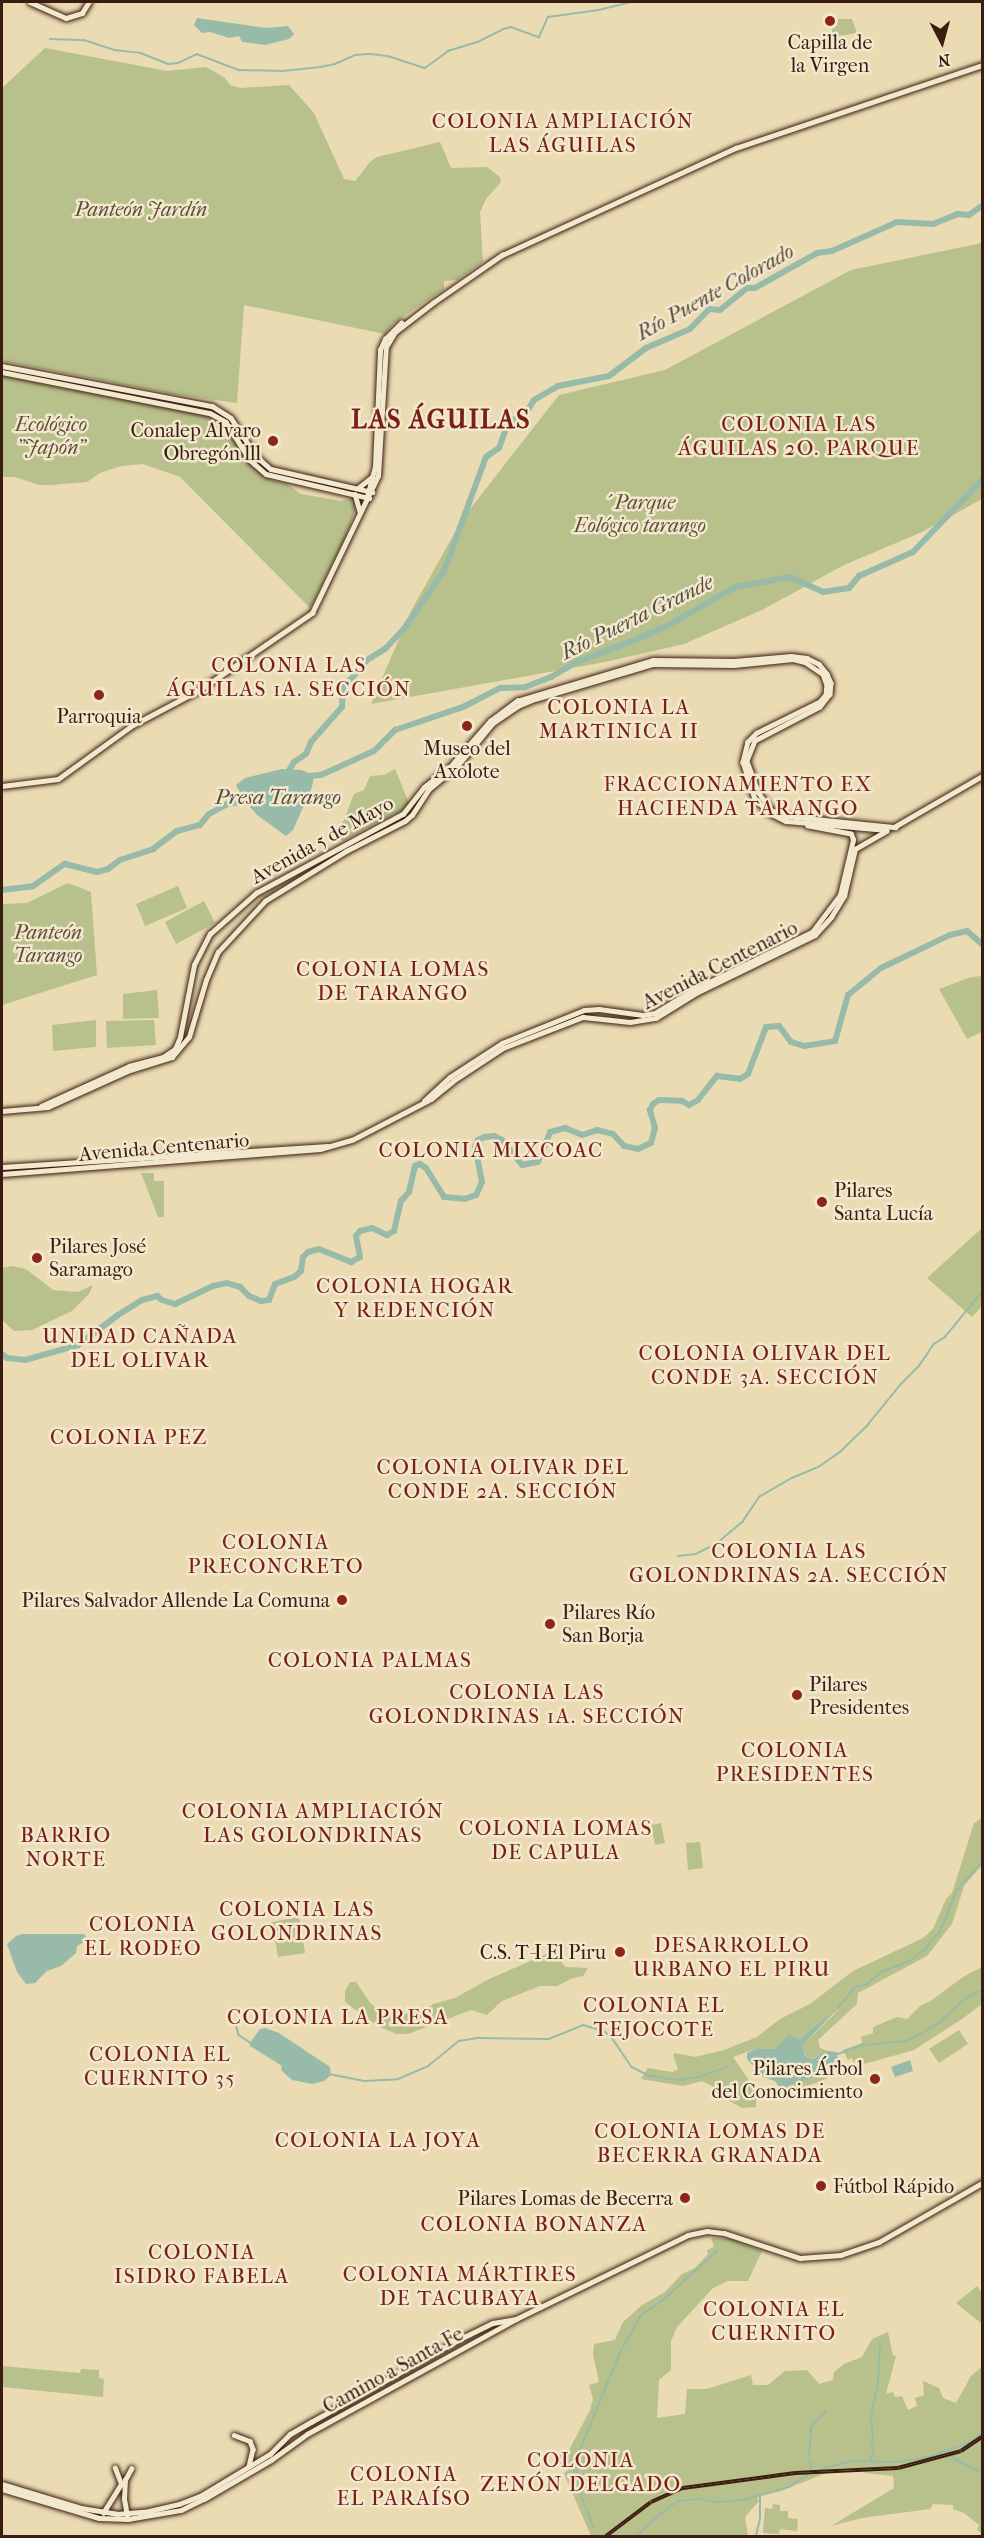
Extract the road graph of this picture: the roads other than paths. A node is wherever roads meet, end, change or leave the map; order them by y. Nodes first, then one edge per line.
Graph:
1 (30, 2) edge
2 (88, 4) edge
3 (982, 65) edge
4 (434, 302) junction
5 (2, 366) edge
6 (2, 372) edge
7 (374, 476) junction
8 (358, 488) junction
9 (352, 491) junction
10 (370, 491) junction
11 (367, 499) junction
12 (359, 516) junction
13 (451, 768) junction
14 (982, 776) edge
15 (2, 786) edge
16 (773, 813) junction
17 (798, 823) junction
18 (895, 826) junction
19 (887, 830) junction
20 (853, 851) junction
21 (637, 1015) junction
22 (193, 1021) junction
23 (637, 1022) junction
24 (175, 1049) junction
25 (108, 1078) junction
26 (422, 1102) junction
27 (39, 1107) junction
28 (2, 1111) edge
29 (327, 1146) junction
30 (2, 1167) edge
31 (2, 1174) edge
32 (982, 2183) edge
33 (516, 2319) junction
34 (234, 2435) dead end
35 (249, 2466) junction
36 (115, 2468) dead end
37 (131, 2469) dead end
38 (2, 2484) edge
39 (2, 2489) edge
40 (103, 2513) junction
41 (95, 2514) junction
42 (128, 2516) junction

1 - 2 main road
3 - 4 main road
4 - 7 main road
4 - 10 main road
5 - 9 main road
6 - 9 main road
7 - 8 main road
7 - 10 main road
8 - 9 main road
8 - 10 main road
9 - 11 main road
9 - 12 main road
10 - 11 main road
11 - 12 main road
12 - 15 main road
13 - 16 main road, Avenida 5 de Mayo
13 - 22 main road, Avenida 5 de Mayo
13 - 24 main road, Avenida 5 de Mayo
14 - 18 main road
16 - 17 main road
16 - 18 main road
17 - 19 main road
17 - 20 main road
18 - 19 main road
19 - 20 main road
20 - 21 main road, Avenida Centenario
20 - 23 main road, Avenida Centenario
21 - 23 main road
21 - 26 main road, Avenida Centenario
22 - 24 main road
22 - 25 main road, Avenida 5 de Mayo
23 - 26 main road, Avenida Centenario
24 - 25 main road, Avenida 5 de Mayo
25 - 27 main road, Avenida 5 de Mayo
25 - 27 main road, Avenida 5 de Mayo
26 - 29 main road, Avenida Centenario
27 - 28 main road
29 - 30 main road, Avenida Centenario
29 - 31 main road, Avenida Centenario
32 - 33 main road, Camino a Santa Fe
33 - 35 main road
33 - 42 main road, Camino a Santa Fe
34 - 35 main road
35 - 42 main road
36 - 40 main road
37 - 42 main road
38 - 41 main road
39 - 41 main road
40 - 41 main road
40 - 42 main road
41 - 42 main road

